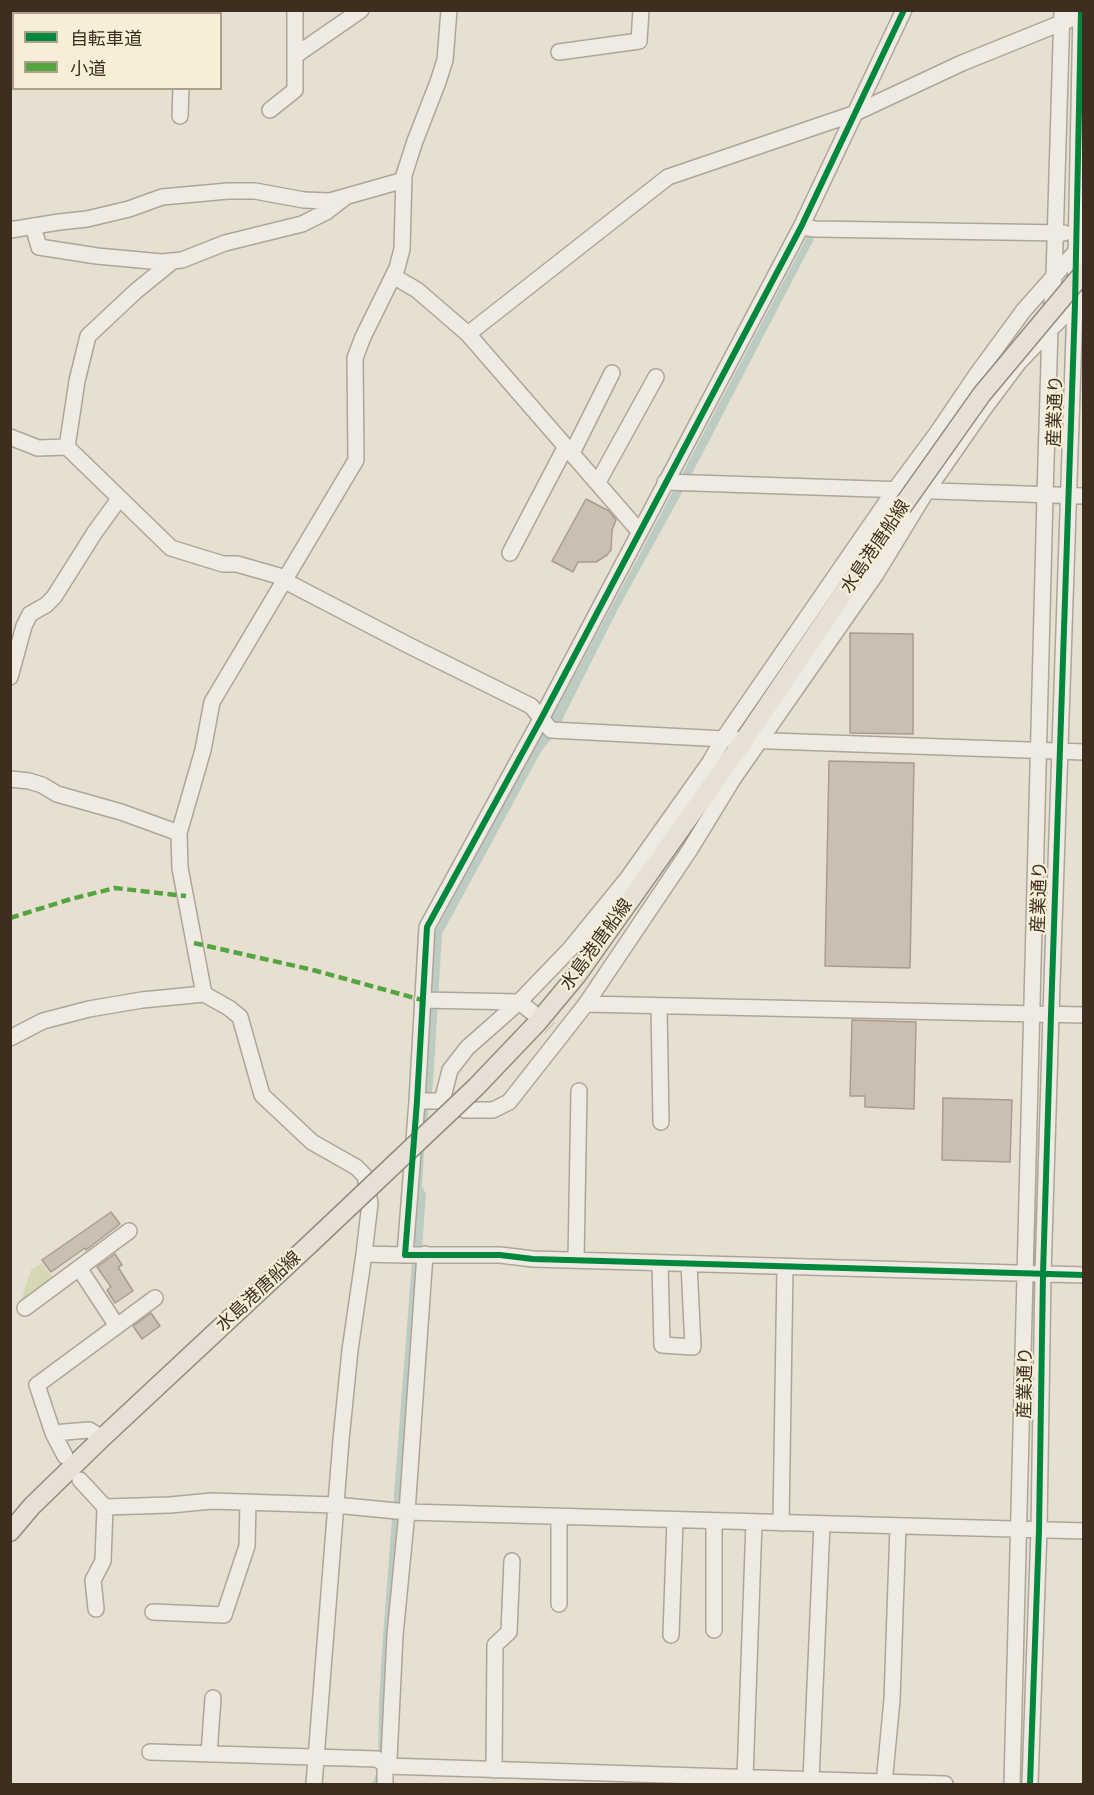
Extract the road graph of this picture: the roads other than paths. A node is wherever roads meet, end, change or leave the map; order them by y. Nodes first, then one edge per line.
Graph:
1 (295, 10) edge
2 (361, 10) edge
3 (449, 10) edge
4 (641, 10) edge
5 (904, 10) edge
6 (1082, 13) edge
7 (1062, 16) edge
8 (559, 52) dead end
9 (296, 55) junction
10 (182, 90) edge
11 (270, 110) dead end
12 (853, 114) junction
13 (180, 116) dead end
14 (404, 180) junction
15 (350, 194) junction
16 (33, 226) junction
17 (801, 227) junction
18 (10, 230) edge
19 (1055, 232) junction
20 (1080, 240) edge
21 (173, 261) junction
22 (1083, 272) edge
23 (393, 276) junction
24 (1054, 276) junction
25 (1079, 300) edge
26 (1050, 328) junction
27 (468, 334) junction
28 (612, 373) dead end
29 (656, 377) dead end
30 (10, 437) edge
31 (67, 447) junction
32 (569, 449) junction
33 (598, 482) junction
34 (665, 482) junction
35 (926, 492) junction
36 (1045, 495) junction
37 (1068, 496) junction
38 (1083, 496) edge
39 (119, 499) junction
40 (898, 499) junction
41 (639, 531) junction
42 (510, 553) dead end
43 (285, 581) junction
44 (10, 677) edge
45 (541, 719) junction
46 (723, 739) junction
47 (753, 740) junction
48 (1040, 750) junction
49 (1060, 751) junction
50 (1083, 752) edge
51 (10, 779) edge
52 (179, 833) junction
53 (204, 994) junction
54 (422, 1000) junction
55 (519, 1002) junction
56 (586, 1004) junction
57 (659, 1007) junction
58 (532, 1012) tunnel mouth
59 (1031, 1014) junction
60 (1050, 1014) junction
61 (1083, 1015) edge
62 (10, 1038) edge
63 (579, 1091) dead end
64 (417, 1101) junction
65 (442, 1101) junction
66 (662, 1122) dead end
67 (129, 1232) dead end
68 (364, 1254) junction
69 (425, 1254) junction
70 (405, 1255) junction
71 (576, 1260) junction
72 (660, 1263) junction
73 (689, 1264) junction
74 (785, 1267) junction
75 (79, 1268) junction
76 (1025, 1273) junction
77 (1043, 1274) junction
78 (1083, 1275) edge
79 (155, 1298) dead end
80 (25, 1308) dead end
81 (117, 1326) junction
82 (53, 1433) junction
83 (102, 1438) junction
84 (65, 1456) dead end
85 (80, 1480) dead end
86 (248, 1502) junction
87 (335, 1505) junction
88 (105, 1507) junction
89 (407, 1512) junction
90 (559, 1516) junction
91 (675, 1520) junction
92 (714, 1521) junction
93 (754, 1522) junction
94 (781, 1523) junction
95 (822, 1524) junction
96 (898, 1526) junction
97 (1018, 1530) junction
98 (1039, 1530) junction
99 (1083, 1531) edge
100 (10, 1532) edge
101 (512, 1561) dead end
102 (559, 1604) dead end
103 (96, 1609) dead end
104 (153, 1611) dead end
105 (714, 1630) dead end
106 (671, 1635) dead end
107 (213, 1698) dead end
108 (150, 1752) dead end
109 (209, 1754) junction
110 (316, 1757) junction
111 (387, 1766) junction
112 (494, 1770) junction
113 (745, 1778) junction
114 (812, 1780) junction
115 (884, 1784) edge
116 (314, 1785) edge
117 (385, 1785) edge
118 (945, 1785) edge
119 (1012, 1785) edge
120 (1030, 1785) edge

1 - 9 street
2 - 9 street
3 - 14 street
4 - 8 street
5 - 12 street
6 - 7 street
6 - 20 street, 産業通り
7 - 12 street
7 - 19 street, 産業通り
9 - 11 street
10 - 13 street
12 - 17 street
12 - 27 street
14 - 15 street
14 - 23 street
15 - 16 street
15 - 21 street
16 - 18 street
16 - 21 street
17 - 19 street
17 - 34 street
19 - 20 street
19 - 24 street, 産業通り
20 - 24 street
20 - 25 street, 産業通り
21 - 31 street
22 - 40 main road, 水島港唐船線, bridge
23 - 27 street
23 - 43 street
24 - 26 street, 産業通り
24 - 40 street
25 - 26 street
25 - 37 street, 産業通り
26 - 35 street
26 - 36 street, 産業通り
27 - 32 street
28 - 32 street
29 - 33 street
30 - 31 street
31 - 39 street
32 - 33 street
32 - 42 street
33 - 41 street
34 - 40 street
34 - 41 street
35 - 36 street
35 - 40 street
35 - 47 street
36 - 37 street
36 - 48 street, 産業通り
37 - 38 street
37 - 49 street, 産業通り
39 - 43 street
39 - 44 street
40 - 46 street
40 - 47 main road, 水島港唐船線
41 - 45 street
43 - 45 street
43 - 52 street
45 - 46 street
45 - 54 street
46 - 47 street
46 - 55 street
47 - 48 street
47 - 56 street
47 - 83 main road, 水島港唐船線, bridge
48 - 49 street
48 - 59 street, 産業通り
49 - 50 street
49 - 60 street, 産業通り
51 - 52 street
52 - 53 street
53 - 62 street
53 - 68 street
54 - 55 street
54 - 64 street
55 - 58 street
55 - 65 street
56 - 57 street
56 - 65 street
57 - 59 street
57 - 66 street
59 - 60 street
59 - 76 street, 産業通り
60 - 61 street
60 - 77 street, 産業通り
63 - 71 street
64 - 65 street
64 - 70 street
67 - 75 street
68 - 70 street
68 - 87 street
69 - 70 street
69 - 71 street
69 - 89 street
71 - 72 street
72 - 73 street
72 - 73 street
73 - 74 street
74 - 76 street
74 - 94 street
75 - 80 street
75 - 81 street
76 - 77 street
76 - 97 street, 産業通り
77 - 78 street
77 - 98 street, 産業通り
79 - 81 street
81 - 82 street
82 - 83 street
82 - 84 street
83 - 100 main road, 水島港唐船線
85 - 88 street
86 - 87 street
86 - 88 street
86 - 104 street
87 - 89 street
87 - 110 street
88 - 103 street
89 - 90 street
89 - 111 street
90 - 91 street
90 - 102 street
91 - 92 street
91 - 106 street
92 - 93 street
92 - 105 street
93 - 94 street
93 - 113 street
94 - 95 street
95 - 96 street
95 - 114 street
96 - 97 street
96 - 115 street
97 - 98 street
97 - 119 street, 産業通り
98 - 99 street
98 - 120 street, 産業通り
101 - 112 street
107 - 109 street
108 - 109 street
109 - 110 street
110 - 111 street
110 - 116 street
111 - 112 street
111 - 117 street
112 - 113 street
113 - 114 street
114 - 115 street
115 - 118 street

